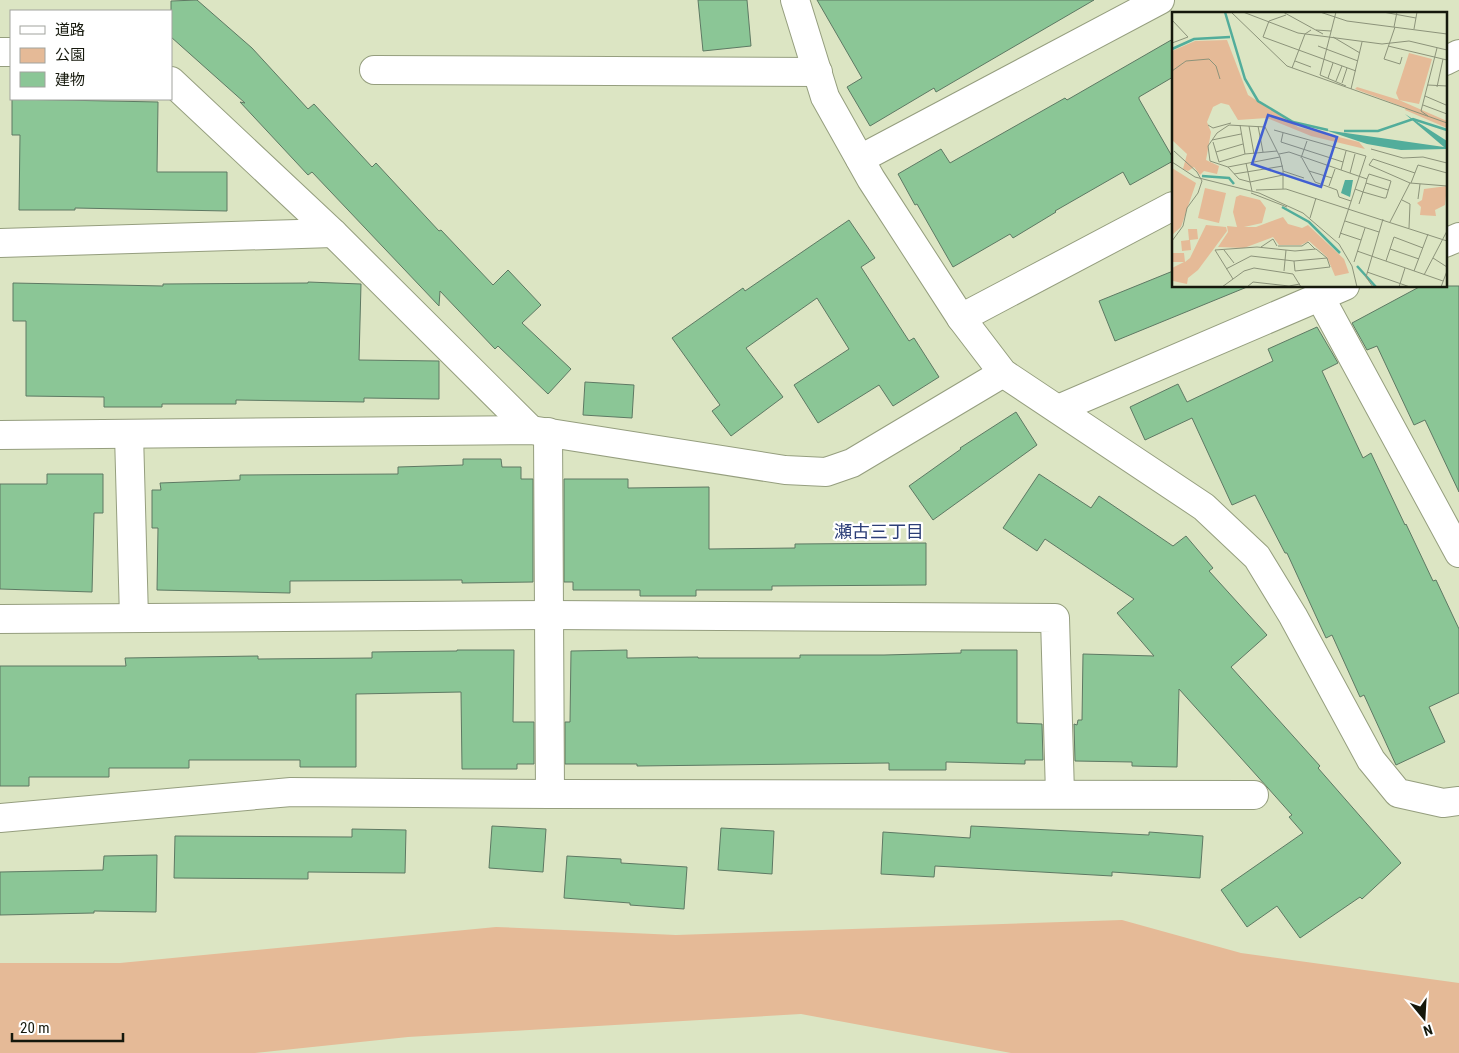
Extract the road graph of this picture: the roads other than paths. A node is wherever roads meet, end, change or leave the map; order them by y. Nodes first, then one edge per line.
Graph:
1 (795, 0) edge
2 (1160, 0) edge
3 (1459, 54) edge
4 (1446, 60) edge
5 (374, 70) dead end
6 (818, 72) junction
7 (172, 82) edge
8 (860, 159) junction
9 (1172, 207) edge
10 (333, 233) junction
11 (1459, 237) edge
12 (0, 243) edge
13 (1446, 243) edge
14 (1340, 288) edge
15 (1320, 297) junction
16 (961, 318) junction
17 (1003, 373) junction
18 (1058, 409) junction
19 (540, 431) junction
20 (130, 434) junction
21 (0, 435) edge
22 (1459, 553) edge
23 (549, 615) junction
24 (134, 618) junction
25 (0, 619) edge
26 (550, 794) junction
27 (1060, 794) junction
28 (1254, 795) dead end
29 (1459, 801) edge
30 (0, 818) edge

1 - 6 street
2 - 8 street
3 - 4 street
5 - 6 street
6 - 8 street
7 - 10 street
8 - 16 street
9 - 16 street
10 - 12 street
10 - 19 street
11 - 13 street
14 - 15 street
15 - 18 street
15 - 22 street
16 - 17 street
17 - 18 street
17 - 19 street
18 - 29 street
19 - 20 street
19 - 23 street
20 - 21 street
20 - 24 street
23 - 24 street
23 - 26 street
23 - 27 street
24 - 25 street
26 - 27 street
26 - 30 street
27 - 28 street

